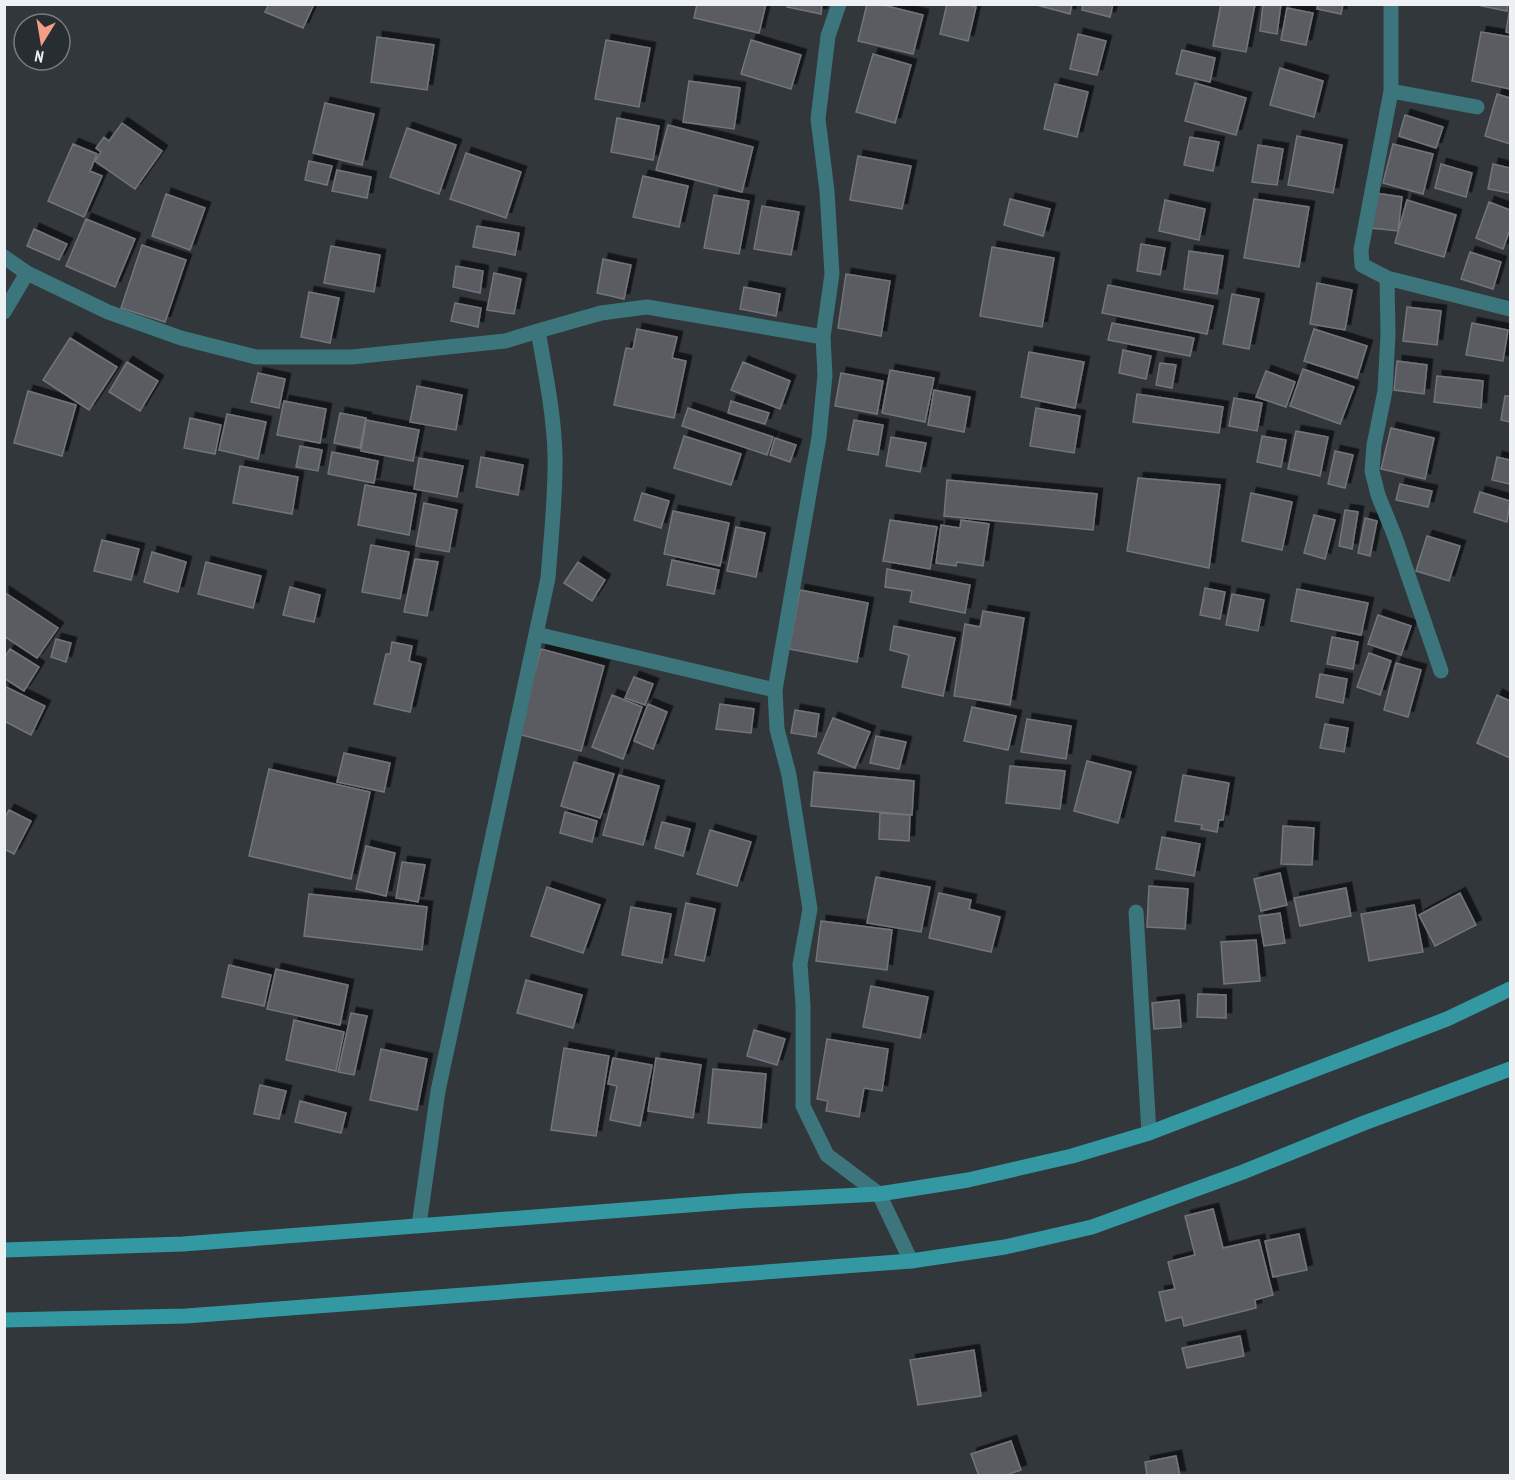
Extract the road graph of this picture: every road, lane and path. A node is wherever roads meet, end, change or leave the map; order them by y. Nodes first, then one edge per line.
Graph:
1 (839, 4) edge
2 (1391, 4) edge
3 (1391, 91) junction
4 (1477, 106) dead end
5 (4, 257) edge
6 (27, 273) junction
7 (1387, 278) junction
8 (1510, 309) edge
9 (4, 312) edge
10 (538, 331) junction
11 (823, 337) junction
12 (536, 634) junction
13 (1441, 671) dead end
14 (775, 690) junction
15 (1136, 912) dead end
16 (1510, 989) edge
17 (1510, 1069) edge
18 (1149, 1133) junction
19 (879, 1194) junction
20 (419, 1225) junction
21 (4, 1250) edge
22 (911, 1261) junction
23 (4, 1320) edge

1 - 11 street
2 - 3 street
3 - 4 street
3 - 7 street
5 - 6 street
6 - 9 street
6 - 10 street
7 - 8 street
7 - 13 street
10 - 11 street
10 - 12 street
11 - 14 street
12 - 14 street
12 - 20 street
14 - 19 street
15 - 18 street
16 - 18 main road
17 - 22 main road
18 - 19 main road
19 - 20 main road
19 - 22 street
20 - 21 main road
22 - 23 main road

